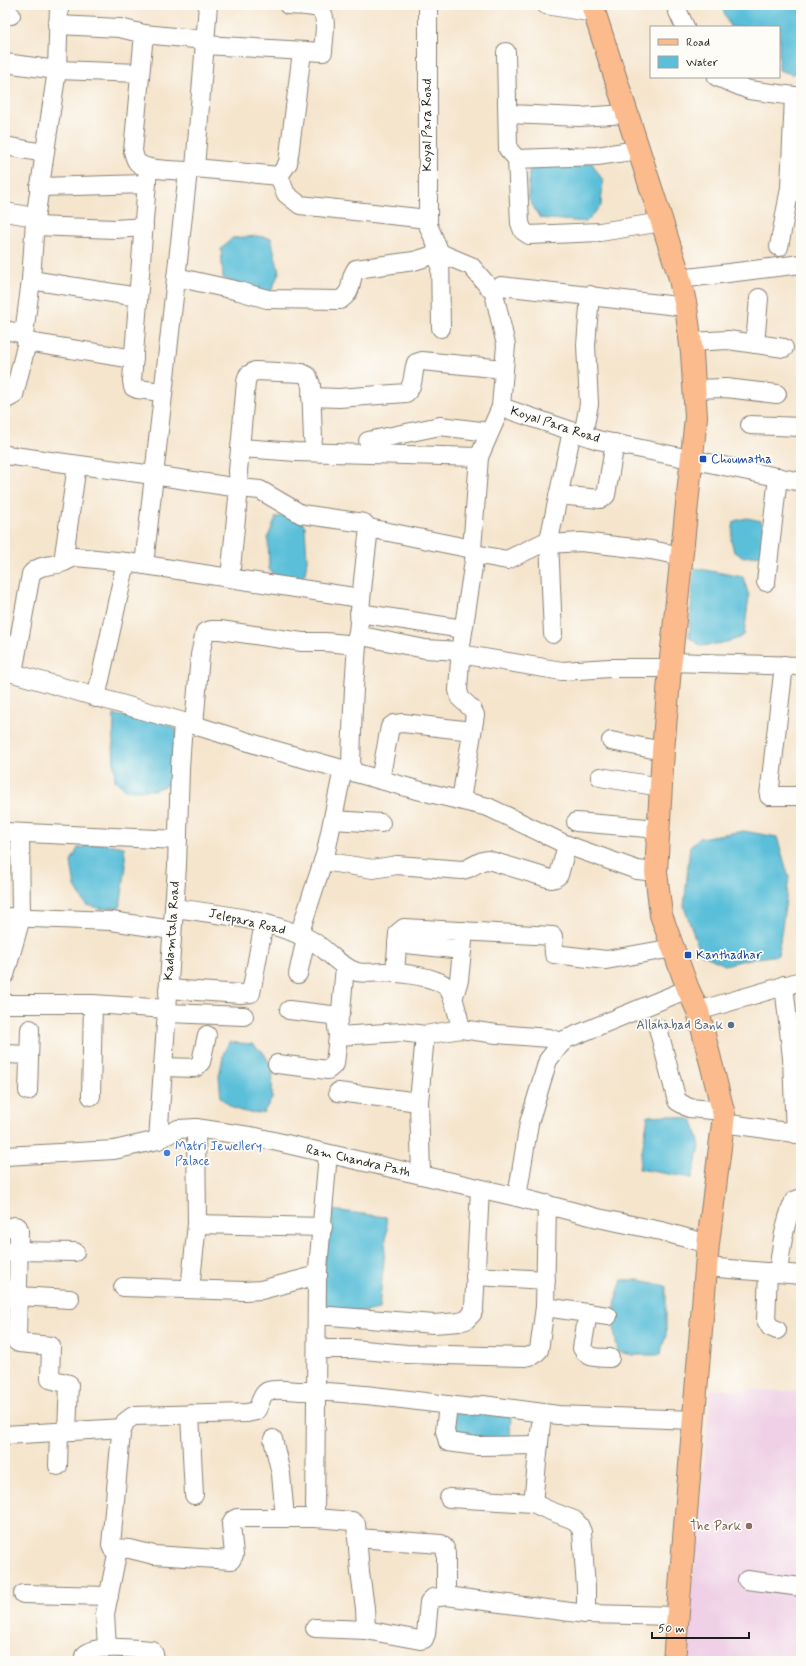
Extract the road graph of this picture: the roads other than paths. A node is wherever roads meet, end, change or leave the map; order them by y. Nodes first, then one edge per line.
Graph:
1 (59, 5) edge
2 (208, 5) edge
3 (288, 5) edge
4 (428, 5) edge
5 (546, 5) edge
6 (675, 5) edge
7 (593, 9) edge
8 (57, 25) junction
9 (685, 26) edge
10 (144, 34) junction
11 (204, 42) junction
12 (302, 52) junction
13 (506, 52) dead end
14 (5, 63) edge
15 (57, 70) junction
16 (140, 73) junction
17 (719, 78) edge
18 (798, 96) edge
19 (508, 114) junction
20 (627, 114) junction
21 (797, 132) edge
22 (5, 146) edge
23 (638, 150) junction
24 (44, 153) junction
25 (518, 159) junction
26 (191, 170) junction
27 (147, 176) junction
28 (279, 176) junction
29 (39, 187) junction
30 (5, 212) edge
31 (793, 215) edge
32 (427, 219) junction
33 (35, 222) junction
34 (662, 222) junction
35 (144, 227) junction
36 (779, 247) dead end
37 (440, 253) junction
38 (801, 264) edge
39 (176, 277) junction
40 (680, 279) junction
41 (31, 280) junction
42 (494, 293) junction
43 (590, 295) junction
44 (138, 297) junction
45 (759, 298) dead end
46 (686, 307) junction
47 (441, 328) dead end
48 (5, 330) edge
49 (25, 338) junction
50 (691, 342) junction
51 (755, 344) junction
52 (784, 348) dead end
53 (134, 359) junction
54 (504, 369) junction
55 (694, 389) junction
56 (162, 392) junction
57 (777, 394) dead end
58 (311, 397) junction
59 (5, 400) edge
60 (501, 407) junction
61 (750, 425) dead end
62 (801, 427) edge
63 (489, 432) junction
64 (578, 433) junction
65 (313, 439) dead end
66 (368, 441) dead end
67 (615, 443) junction
68 (240, 448) junction
69 (6, 455) edge
70 (478, 457) junction
71 (692, 459) junction
72 (77, 465) junction
73 (154, 475) junction
74 (778, 477) junction
75 (801, 482) edge
76 (239, 488) junction
77 (558, 495) junction
78 (369, 528) junction
79 (549, 542) junction
80 (473, 551) junction
81 (682, 556) junction
82 (63, 562) junction
83 (135, 563) junction
84 (230, 578) junction
85 (766, 582) dead end
86 (360, 606) junction
87 (463, 630) junction
88 (553, 634) dead end
89 (357, 640) junction
90 (460, 652) junction
91 (671, 665) junction
92 (793, 666) edge
93 (9, 671) edge
94 (96, 698) junction
95 (189, 723) junction
96 (472, 731) junction
97 (611, 742) dead end
98 (663, 751) junction
99 (347, 770) junction
100 (600, 777) dead end
101 (380, 780) junction
102 (661, 787) junction
103 (801, 796) edge
104 (461, 800) junction
105 (333, 820) junction
106 (576, 822) dead end
107 (381, 823) dead end
108 (659, 829) junction
109 (13, 833) edge
110 (178, 840) junction
111 (567, 845) junction
112 (323, 861) junction
113 (656, 872) junction
114 (174, 908) junction
115 (13, 918) edge
116 (264, 923) junction
117 (172, 930) junction
118 (464, 931) junction
119 (302, 936) junction
120 (397, 944) junction
121 (673, 948) junction
122 (462, 950) junction
123 (345, 966) junction
124 (395, 973) junction
125 (5, 974) edge
126 (298, 974) dead end
127 (801, 981) edge
128 (784, 986) junction
129 (168, 989) junction
130 (688, 989) junction
131 (453, 999) junction
132 (5, 1004) edge
133 (93, 1004) junction
134 (289, 1010) dead end
135 (167, 1011) junction
136 (698, 1011) junction
137 (244, 1016) dead end
138 (461, 1028) junction
139 (658, 1028) dead end
140 (338, 1029) junction
141 (30, 1030) dead end
142 (207, 1035) dead end
143 (425, 1035) junction
144 (562, 1043) junction
145 (5, 1054) edge
146 (29, 1055) junction
147 (277, 1064) dead end
148 (163, 1067) junction
149 (28, 1091) dead end
150 (338, 1092) dead end
151 (91, 1096) dead end
152 (419, 1102) junction
153 (724, 1117) junction
154 (196, 1128) junction
155 (798, 1134) edge
156 (158, 1140) junction
157 (328, 1154) junction
158 (5, 1156) edge
159 (421, 1175) junction
160 (480, 1188) junction
161 (517, 1197) junction
162 (801, 1198) edge
163 (547, 1204) junction
164 (197, 1224) junction
165 (323, 1227) junction
166 (5, 1228) edge
167 (708, 1244) junction
168 (12, 1252) edge
169 (75, 1252) dead end
170 (706, 1267) junction
171 (773, 1273) junction
172 (801, 1275) edge
173 (318, 1276) junction
174 (475, 1276) junction
175 (546, 1280) junction
176 (13, 1286) edge
177 (123, 1287) dead end
178 (190, 1289) junction
179 (70, 1298) dead end
180 (545, 1306) junction
181 (588, 1313) junction
182 (317, 1315) junction
183 (608, 1316) dead end
184 (777, 1330) dead end
185 (317, 1349) junction
186 (610, 1358) dead end
187 (316, 1391) junction
188 (448, 1405) junction
189 (542, 1413) junction
190 (190, 1414) junction
191 (694, 1420) junction
192 (123, 1428) junction
193 (63, 1431) junction
194 (5, 1435) edge
195 (273, 1439) dead end
196 (539, 1445) junction
197 (58, 1466) dead end
198 (194, 1495) dead end
199 (449, 1498) dead end
200 (533, 1503) junction
201 (285, 1518) junction
202 (315, 1518) junction
203 (357, 1538) junction
204 (118, 1549) junction
205 (747, 1580) dead end
206 (801, 1588) edge
207 (23, 1594) dead end
208 (109, 1596) junction
209 (446, 1596) junction
210 (586, 1614) junction
211 (678, 1616) junction
212 (315, 1628) dead end
213 (366, 1630) junction
214 (107, 1648) junction
215 (83, 1661) edge
216 (155, 1661) edge
217 (674, 1661) edge

1 - 8 street
2 - 11 street
3 - 12 street
4 - 32 street, Koyal Para Road
5 - 7 street
6 - 9 street
7 - 20 main road
8 - 10 street
8 - 15 street
10 - 11 street
10 - 16 street
11 - 12 street
11 - 26 street
12 - 28 street
13 - 19 street
14 - 15 street
15 - 16 street
15 - 24 street
16 - 27 street
17 - 18 street
18 - 21 street
19 - 20 street
19 - 25 street
20 - 23 main road
21 - 31 street
22 - 24 street
23 - 25 street
23 - 34 main road
24 - 29 street
25 - 34 street
26 - 27 street
26 - 28 street
26 - 39 street
27 - 29 street
27 - 35 street
28 - 32 street
29 - 33 street
30 - 33 street
31 - 36 street
32 - 37 street, Koyal Para Road
33 - 35 street
33 - 41 street
34 - 40 main road
35 - 44 street
37 - 39 street
37 - 42 street, Koyal Para Road
37 - 47 street
38 - 40 street
39 - 56 street
40 - 46 main road
41 - 44 street
41 - 49 street
42 - 43 street
42 - 54 street, Koyal Para Road
43 - 46 street
43 - 64 street
44 - 53 street
45 - 51 street
46 - 50 main road
48 - 49 street
49 - 53 street
49 - 59 street
50 - 51 street
50 - 55 main road
51 - 52 street
53 - 56 street
54 - 58 street
54 - 60 street, Koyal Para Road
55 - 57 street
55 - 71 main road
56 - 73 street
58 - 65 street
58 - 68 street
60 - 63 street
60 - 64 street, Koyal Para Road
61 - 62 street
63 - 66 street
63 - 70 street
64 - 67 street, Koyal Para Road
64 - 77 street
67 - 71 street, Koyal Para Road
67 - 77 street
68 - 70 street
68 - 76 street
69 - 72 street
70 - 80 street
71 - 74 street, Koyal Para Road
71 - 81 main road
72 - 73 street
72 - 82 street
73 - 76 street
73 - 83 street
74 - 75 street, Koyal Para Road
74 - 85 street
76 - 78 street
76 - 84 street
77 - 79 street
78 - 80 street
78 - 86 street
79 - 80 street
79 - 81 street
79 - 88 street
80 - 87 street
81 - 91 main road
82 - 83 street
82 - 93 street
83 - 84 street
83 - 94 street
84 - 86 street
86 - 87 street
86 - 89 street
87 - 90 street
89 - 90 street
89 - 95 street, Kadamtala Road
89 - 99 street
90 - 91 street
90 - 96 street
91 - 92 street
91 - 98 main road
92 - 103 street
93 - 94 street
94 - 95 street
95 - 99 street
95 - 110 street, Kadamtala Road
96 - 101 street
96 - 104 street
97 - 98 street
98 - 102 main road
99 - 101 street
99 - 105 street
100 - 102 street
101 - 104 street
102 - 108 main road
104 - 111 street
105 - 107 street
105 - 112 street
106 - 108 street
108 - 113 main road
109 - 110 street
109 - 115 street
110 - 114 street, Kadamtala Road
111 - 112 street
111 - 113 street
112 - 119 street
113 - 121 main road
114 - 116 street, Jelepara Road
114 - 117 street, Kadamtala Road
115 - 117 street
115 - 125 street
116 - 119 street, Jelepara Road
116 - 129 street
117 - 129 street, Kadamtala Road
118 - 120 street
118 - 121 street
118 - 122 street
119 - 123 street, Jelepara Road
119 - 126 street
120 - 122 street
120 - 124 street
121 - 130 main road
122 - 131 street
123 - 124 street, Jelepara Road
123 - 140 street
124 - 131 street, Jelepara Road
127 - 128 street
128 - 136 street
128 - 155 street
129 - 135 street, Kadamtala Road
130 - 136 main road
130 - 144 street
131 - 138 street, Jelepara Road
132 - 133 street
133 - 135 street
133 - 151 street
134 - 140 street
135 - 137 street
135 - 148 street, Kadamtala Road
136 - 153 main road
138 - 143 street
138 - 144 street
139 - 153 street
140 - 143 street
140 - 147 street
141 - 146 street
142 - 148 street
143 - 152 street
144 - 161 street
145 - 146 street
146 - 149 street
148 - 156 street, Kadamtala Road
150 - 152 street
152 - 159 street
153 - 155 street
153 - 167 main road
154 - 156 street, Ram Chandra Path
154 - 157 street, Ram Chandra Path
154 - 164 street
156 - 158 street, Ram Chandra Path
157 - 159 street, Ram Chandra Path
157 - 165 street
159 - 160 street, Ram Chandra Path
160 - 161 street, Ram Chandra Path
160 - 174 street
161 - 163 street, Ram Chandra Path
162 - 171 street
163 - 167 street, Ram Chandra Path
163 - 175 street
164 - 165 street
164 - 178 street
165 - 173 street
166 - 168 street
167 - 170 main road
168 - 169 street
168 - 176 street
170 - 171 street
170 - 191 main road
171 - 172 street
171 - 184 street
173 - 178 street
173 - 182 street
174 - 175 street
174 - 182 street
175 - 180 street
176 - 179 street
176 - 193 street
177 - 178 street
180 - 181 street
180 - 185 street
181 - 183 street
181 - 186 street
182 - 185 street
185 - 187 street
187 - 188 street
187 - 190 street
187 - 202 street
188 - 189 street
188 - 196 street
189 - 191 street
189 - 196 street
190 - 192 street
190 - 198 street
191 - 211 main road
192 - 193 street
192 - 204 street
193 - 194 street
193 - 197 street
195 - 201 street
196 - 200 street
199 - 200 street
200 - 210 street
201 - 202 street
201 - 204 street
202 - 203 street
203 - 209 street
203 - 213 street
204 - 208 street
205 - 206 street
207 - 208 street
208 - 214 street
209 - 210 street
209 - 213 street
210 - 211 street
211 - 217 main road
212 - 213 street
214 - 215 street
214 - 216 street

